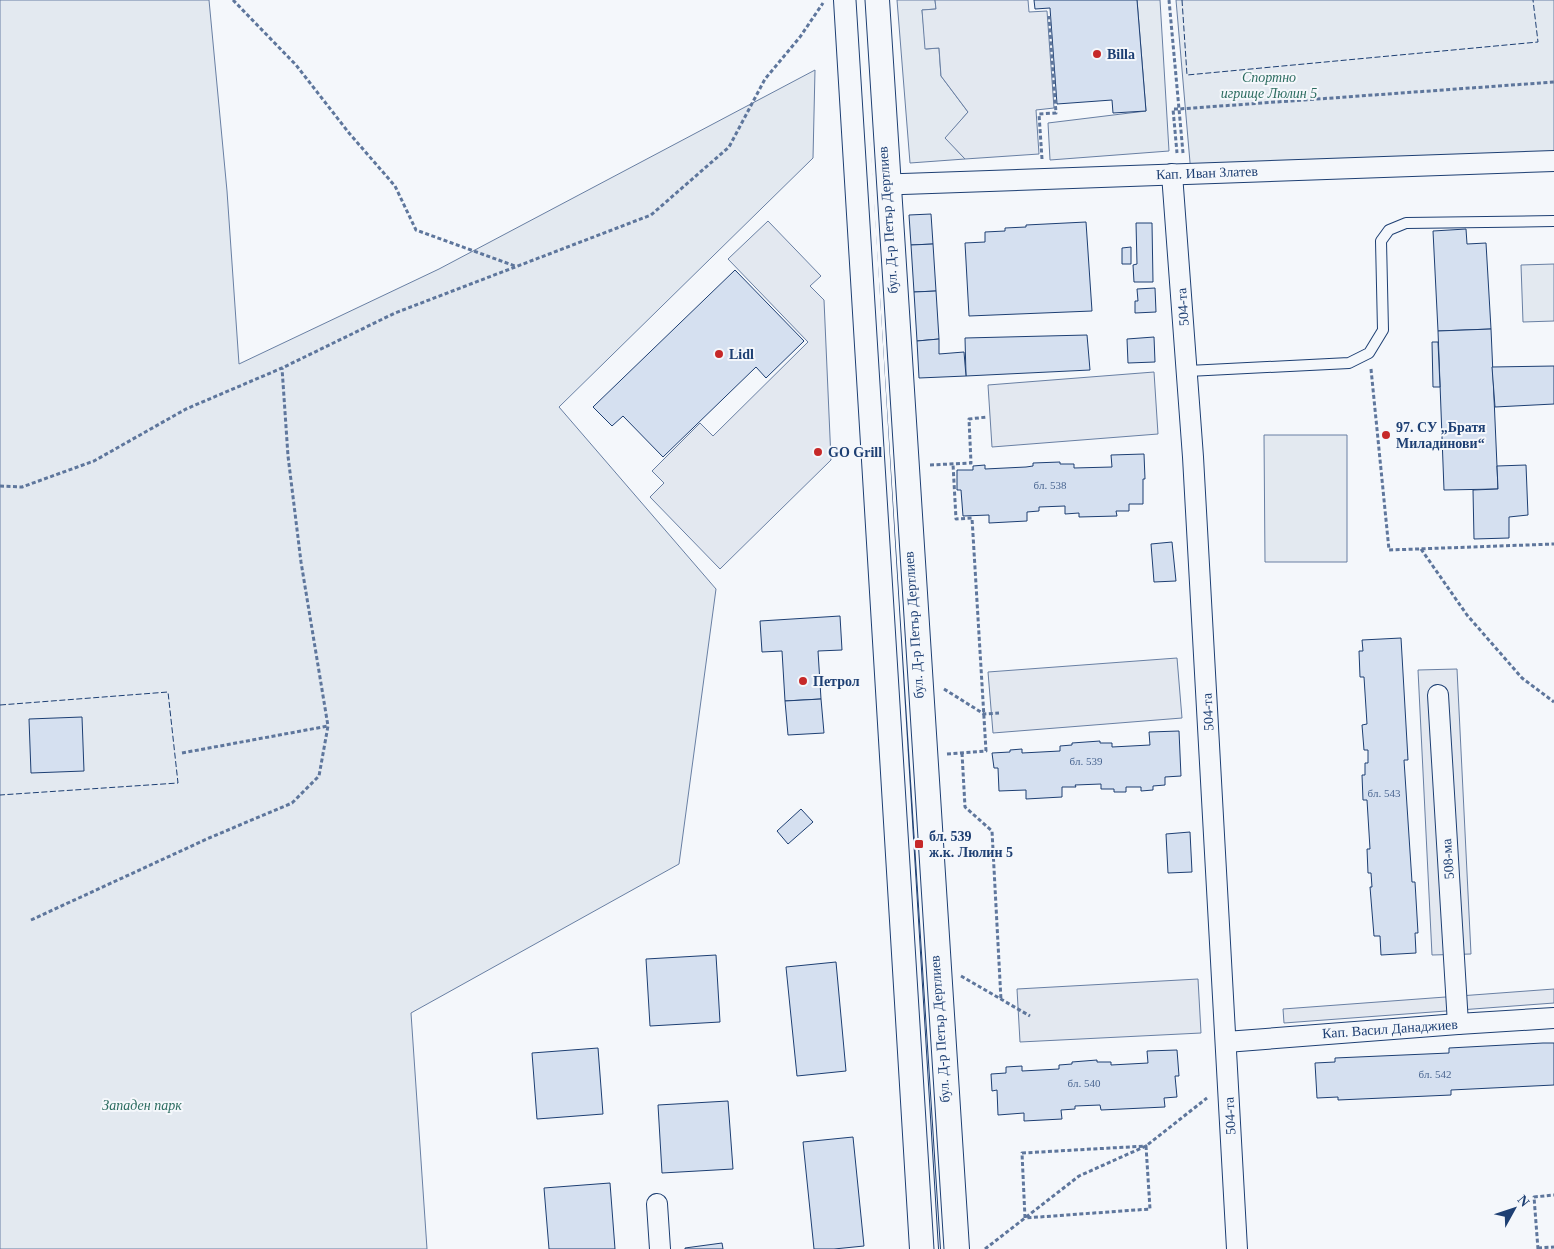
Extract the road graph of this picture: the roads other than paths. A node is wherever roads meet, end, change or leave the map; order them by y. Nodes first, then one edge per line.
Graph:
1 (848, 0) edge
2 (875, 0) edge
3 (1554, 161) edge
4 (1176, 174) junction
5 (873, 185) junction
6 (1554, 221) edge
7 (1188, 372) junction
8 (1438, 695) dead end
9 (1554, 1018) edge
10 (1458, 1024) junction
11 (1226, 1042) junction
12 (656, 1204) dead end
13 (660, 1249) edge
14 (924, 1249) edge
15 (955, 1249) edge
16 (1237, 1249) edge

1 - 5 main road, бул. Д-р Петър Дертлиев
2 - 5 main road, бул. Д-р Петър Дертлиев
3 - 4 street, Кап. Иван Златев
4 - 5 street, Кап. Иван Златев
4 - 7 street, 504-та
5 - 14 main road, бул. Д-р Петър Дертлиев
5 - 15 main road, бул. Д-р Петър Дертлиев
6 - 7 lane
7 - 11 street, 504-та
8 - 10 street, 508-ма
9 - 10 street, Кап. Васил Данаджиев
10 - 11 street, Кап. Васил Данаджиев
11 - 16 street, 504-та
12 - 13 street

